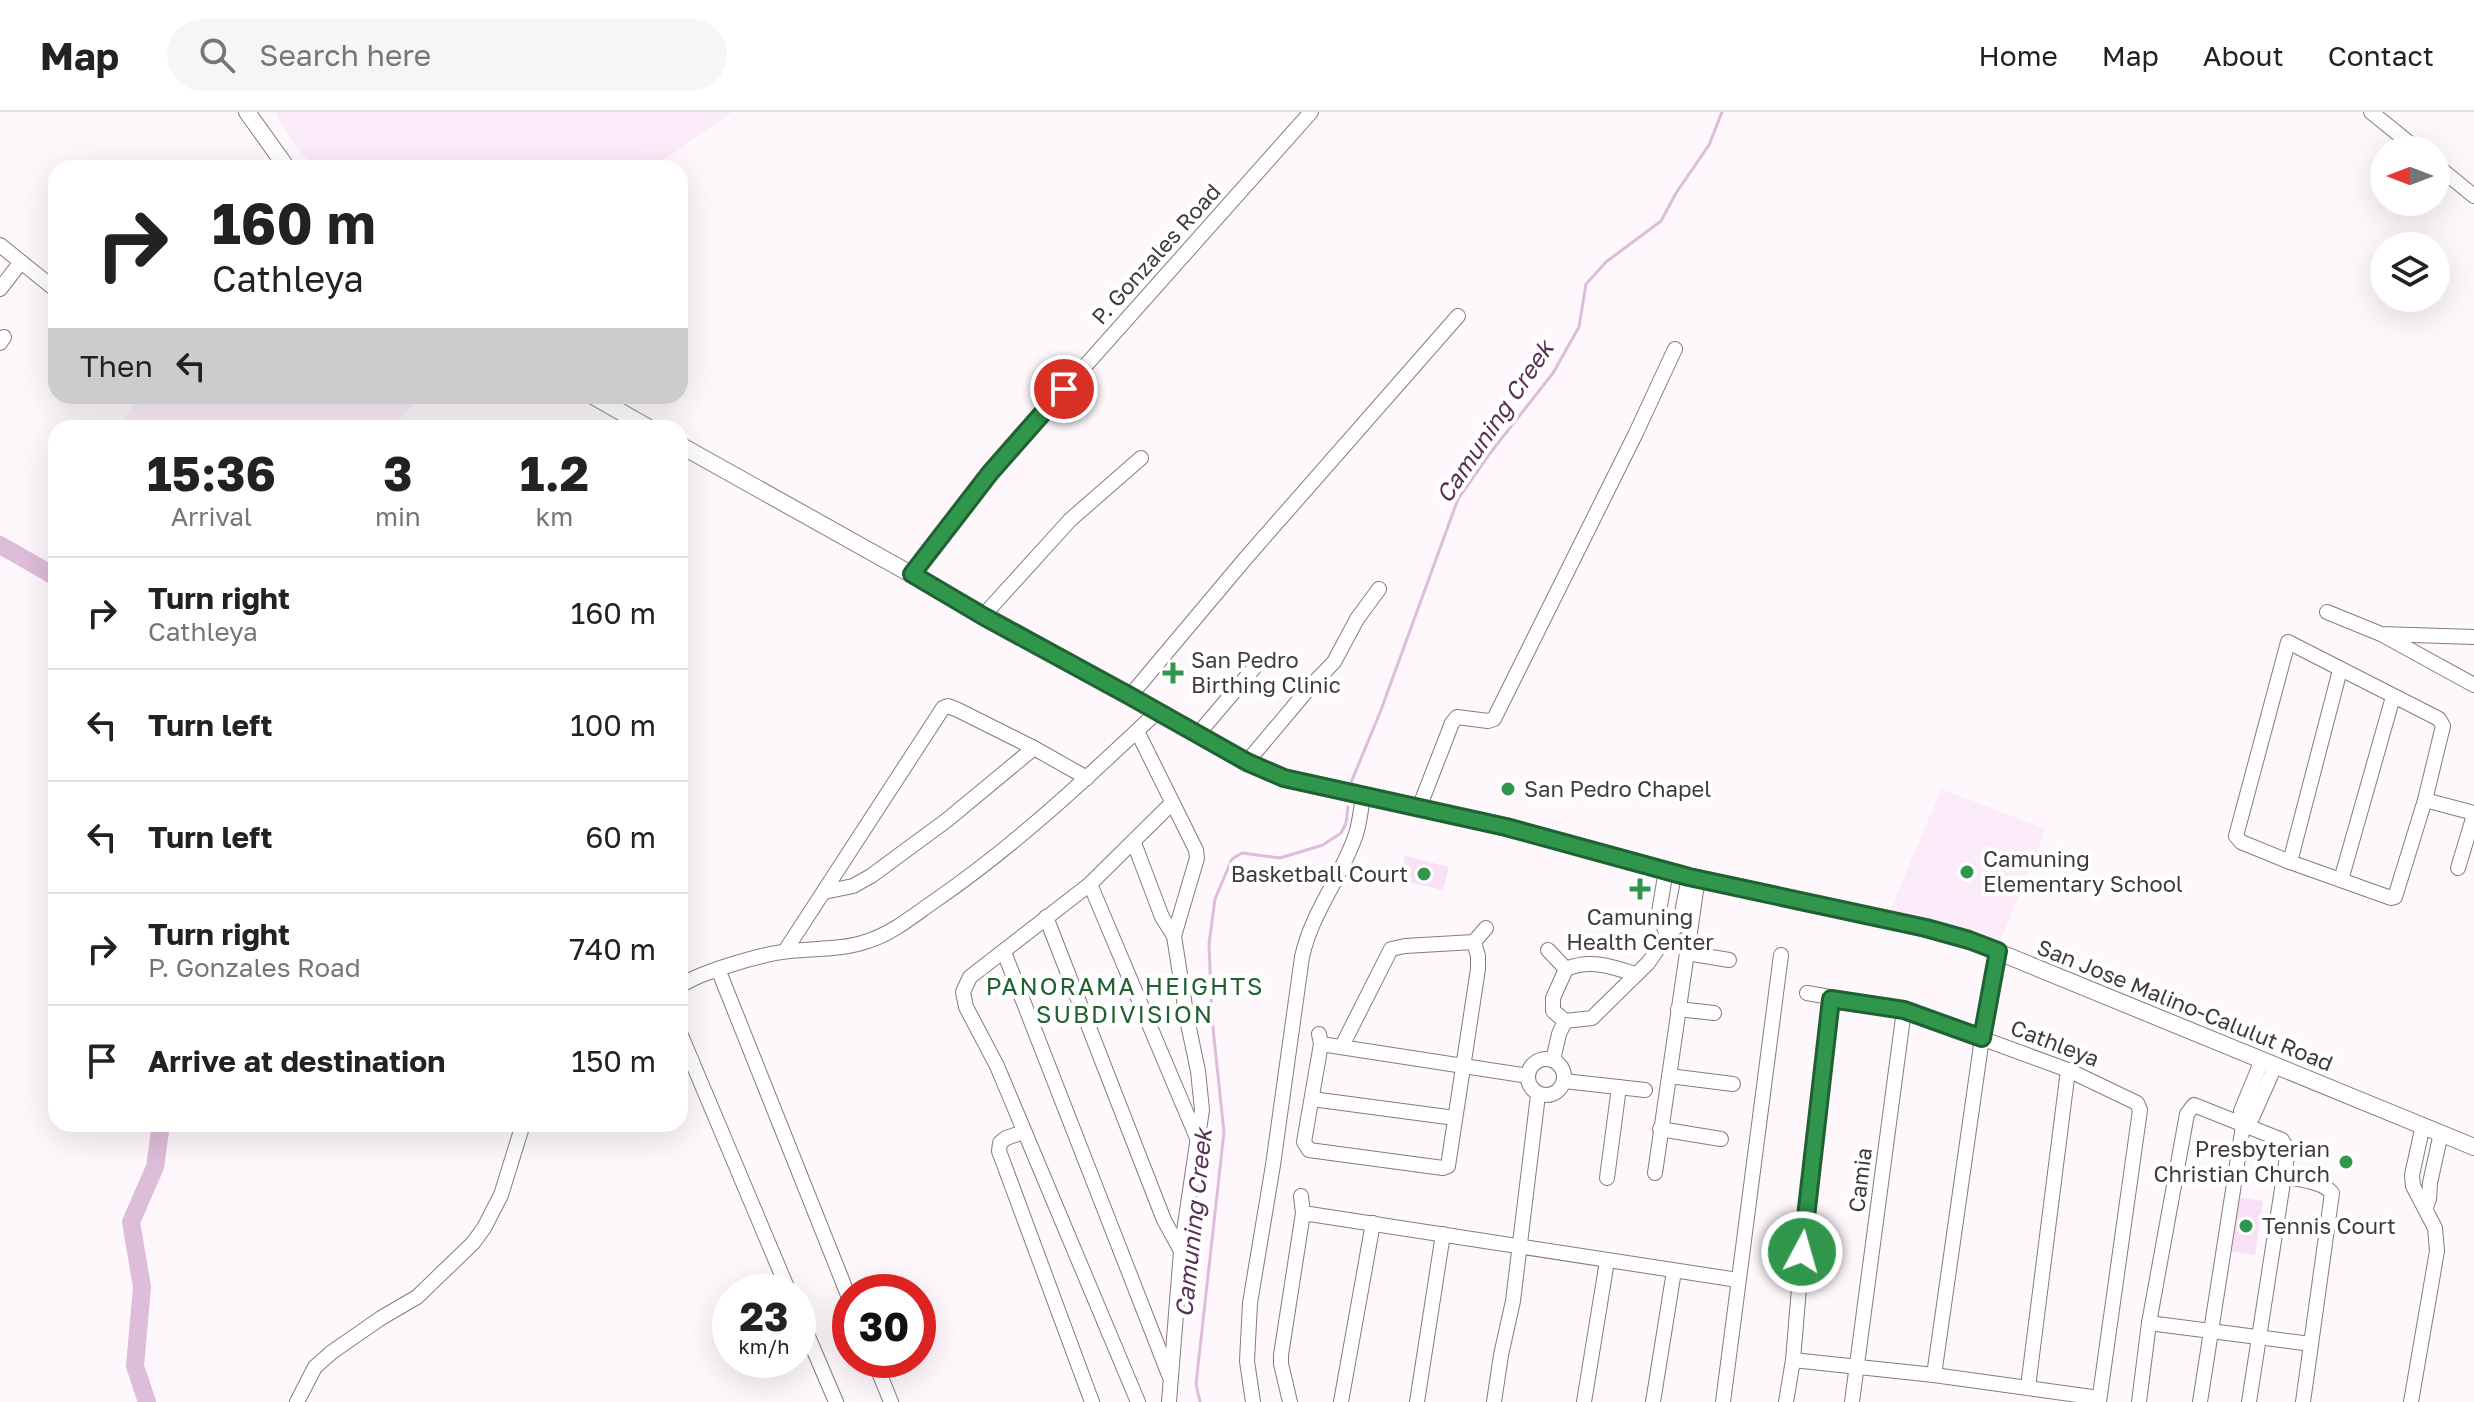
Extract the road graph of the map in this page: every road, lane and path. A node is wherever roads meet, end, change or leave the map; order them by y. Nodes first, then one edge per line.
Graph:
1 (247, 112) edge
2 (1311, 112) edge
3 (2371, 112) edge
4 (2401, 136) edge
5 (281, 160) edge
6 (2450, 176) edge
7 (2474, 196) edge
8 (0, 245) edge
9 (21, 262) junction
10 (48, 284) edge
11 (0, 289) edge
12 (1458, 316) dead end
13 (1675, 349) dead end
14 (607, 404) edge
15 (635, 420) edge
16 (688, 449) edge
17 (1141, 458) dead end
18 (912, 574) junction
19 (1379, 589) dead end
20 (2327, 612) dead end
21 (983, 616) junction
22 (2381, 634) junction
23 (2474, 637) edge
24 (1254, 668) dead end
25 (2340, 670) junction
26 (2474, 685) edge
27 (1130, 696) junction
28 (2393, 697) junction
29 (1158, 711) junction
30 (1137, 731) junction
31 (1198, 734) junction
32 (1034, 748) junction
33 (1247, 762) junction
34 (1087, 778) junction
35 (1363, 796) junction
36 (2425, 800) junction
37 (1172, 803) junction
38 (1419, 808) junction
39 (2474, 814) edge
40 (1134, 843) junction
41 (2465, 861) edge
42 (2290, 862) junction
43 (1666, 870) junction
44 (1694, 877) junction
45 (2341, 880) junction
46 (1090, 884) junction
47 (824, 892) junction
48 (1046, 917) junction
49 (1486, 928) dead end
50 (1174, 936) junction
51 (1667, 936) junction
52 (1474, 942) junction
53 (1548, 950) dead end
54 (785, 951) junction
55 (1998, 951) junction
56 (1004, 952) junction
57 (1687, 953) junction
58 (1781, 955) dead end
59 (1729, 960) dead end
60 (718, 969) junction
61 (1566, 969) junction
62 (1635, 974) junction
63 (688, 980) edge
64 (1807, 993) dead end
65 (1831, 999) junction
66 (1678, 1009) junction
67 (1904, 1010) junction
68 (1714, 1013) dead end
69 (1565, 1021) junction
70 (1982, 1038) junction
71 (1342, 1046) junction
72 (688, 1052) edge
73 (1553, 1060) junction
74 (2268, 1063) junction
75 (1462, 1064) junction
76 (2068, 1070) junction
77 (1528, 1076) junction
78 (1669, 1076) junction
79 (1564, 1081) junction
80 (1733, 1084) dead end
81 (1619, 1087) junction
82 (1645, 1090) dead end
83 (1538, 1095) junction
84 (1312, 1099) junction
85 (1455, 1118) junction
86 (2423, 1125) junction
87 (2243, 1126) junction
88 (1660, 1129) junction
89 (521, 1132) edge
90 (1024, 1132) junction
91 (2441, 1133) junction
92 (1721, 1139) dead end
93 (1198, 1140) junction
94 (2474, 1147) edge
95 (2416, 1157) junction
96 (2435, 1161) junction
97 (1655, 1173) dead end
98 (2284, 1176) junction
99 (1607, 1178) dead end
100 (1301, 1196) dead end
101 (2426, 1207) junction
102 (1303, 1213) junction
103 (1373, 1223) junction
104 (1443, 1234) junction
105 (1519, 1245) junction
106 (1181, 1251) junction
107 (1607, 1261) junction
108 (1674, 1271) junction
109 (781, 1274) edge
110 (840, 1274) edge
111 (1738, 1280) junction
112 (2149, 1323) junction
113 (2210, 1331) junction
114 (2260, 1337) junction
115 (2311, 1344) junction
116 (816, 1355) edge
117 (1793, 1360) junction
118 (1858, 1369) junction
119 (1934, 1375) junction
120 (881, 1378) edge
121 (1171, 1379) junction
122 (2028, 1387) junction
123 (2099, 1400) edge
124 (297, 1402) edge
125 (836, 1402) edge
126 (891, 1402) edge
127 (1092, 1402) edge
128 (1138, 1402) edge
129 (1169, 1402) edge
130 (1253, 1402) edge
131 (1290, 1402) edge
132 (1341, 1402) edge
133 (1417, 1402) edge
134 (1494, 1402) edge
135 (1584, 1402) edge
136 (1653, 1402) edge
137 (1723, 1402) edge
138 (1786, 1402) edge
139 (1852, 1402) edge
140 (2139, 1402) edge
141 (2200, 1402) edge
142 (2249, 1402) edge
143 (2303, 1402) edge
144 (2411, 1402) edge

1 - 5 main road
2 - 18 street, P. Gonzales Road
3 - 4 street
6 - 7 street
8 - 9 street
9 - 10 street
9 - 11 street
12 - 27 street
13 - 38 street
14 - 15 main road
16 - 18 main road, San Jose Malino-Calulut Road
17 - 21 street
18 - 21 main road, San Jose Malino-Calulut Road
19 - 33 street
20 - 22 street
21 - 27 main road, San Jose Malino-Calulut Road
22 - 23 street
22 - 26 street
24 - 31 street
25 - 28 street
25 - 42 street
25 - 42 street
27 - 29 main road, San Jose Malino-Calulut Road
28 - 36 street
28 - 45 street
29 - 30 street
29 - 31 main road, San Jose Malino-Calulut Road
30 - 34 street
30 - 37 street
31 - 33 main road, San Jose Malino-Calulut Road
32 - 34 street
32 - 47 street
32 - 47 street
33 - 35 main road, San Jose Malino-Calulut Road
34 - 54 street
35 - 38 main road, San Jose Malino-Calulut Road
35 - 130 street
36 - 39 street
36 - 45 street
37 - 40 street
37 - 50 street
38 - 43 main road, San Jose Malino-Calulut Road
39 - 41 street
40 - 46 street
40 - 50 street
42 - 45 street
43 - 44 main road, San Jose Malino-Calulut Road
43 - 51 street
44 - 51 street
44 - 55 main road, San Jose Malino-Calulut Road
44 - 57 street
46 - 48 street
46 - 93 street
47 - 54 street
48 - 56 street
48 - 106 street
49 - 52 street
50 - 93 street
51 - 62 street
52 - 71 street
52 - 75 street
53 - 61 street
54 - 60 street
55 - 70 street
55 - 74 main road, San Jose Malino-Calulut Road
56 - 90 street
56 - 121 street
57 - 59 street
57 - 66 street
58 - 111 street
60 - 63 street
60 - 110 street
61 - 62 street
61 - 69 street
62 - 69 street
64 - 65 street, Cathleya
65 - 67 street, Cathleya
65 - 117 street
66 - 68 street
66 - 78 street
67 - 70 street, Cathleya
67 - 118 street, Camia
69 - 73 street
70 - 76 street, Cathleya
70 - 119 street
71 - 75 street
71 - 84 street
72 - 109 street
73 - 77 street
73 - 79 street
74 - 86 main road, San Jose Malino-Calulut Road
74 - 87 street
75 - 77 street
75 - 85 street
76 - 122 street
76 - 123 street, Cathleya
77 - 83 street
78 - 80 street
78 - 88 street
79 - 81 street
79 - 83 street
81 - 82 street
81 - 99 street
83 - 105 street
84 - 85 street
84 - 85 street
86 - 91 main road, San Jose Malino-Calulut Road
86 - 95 street
87 - 98 street
87 - 112 street
87 - 113 street
88 - 92 street
88 - 97 street
89 - 124 street
90 - 127 street
90 - 128 street
91 - 94 main road, San Jose Malino-Calulut Road
91 - 96 street
93 - 106 street
95 - 96 street
95 - 101 street
96 - 101 street
98 - 114 street
98 - 115 street
100 - 102 street
101 - 144 street
102 - 103 street
102 - 131 street
103 - 104 street
103 - 132 street
104 - 105 street
104 - 133 street
105 - 107 street
105 - 134 street
106 - 121 street
107 - 108 street
107 - 135 street
108 - 111 street
108 - 136 street
111 - 137 street
112 - 113 street
112 - 140 street
113 - 114 street
113 - 141 street
114 - 115 street
114 - 142 street
115 - 143 street
116 - 125 street
117 - 118 street
117 - 138 street
118 - 119 street
118 - 139 street, Camia
119 - 122 street
120 - 126 street
121 - 129 street
122 - 123 street

